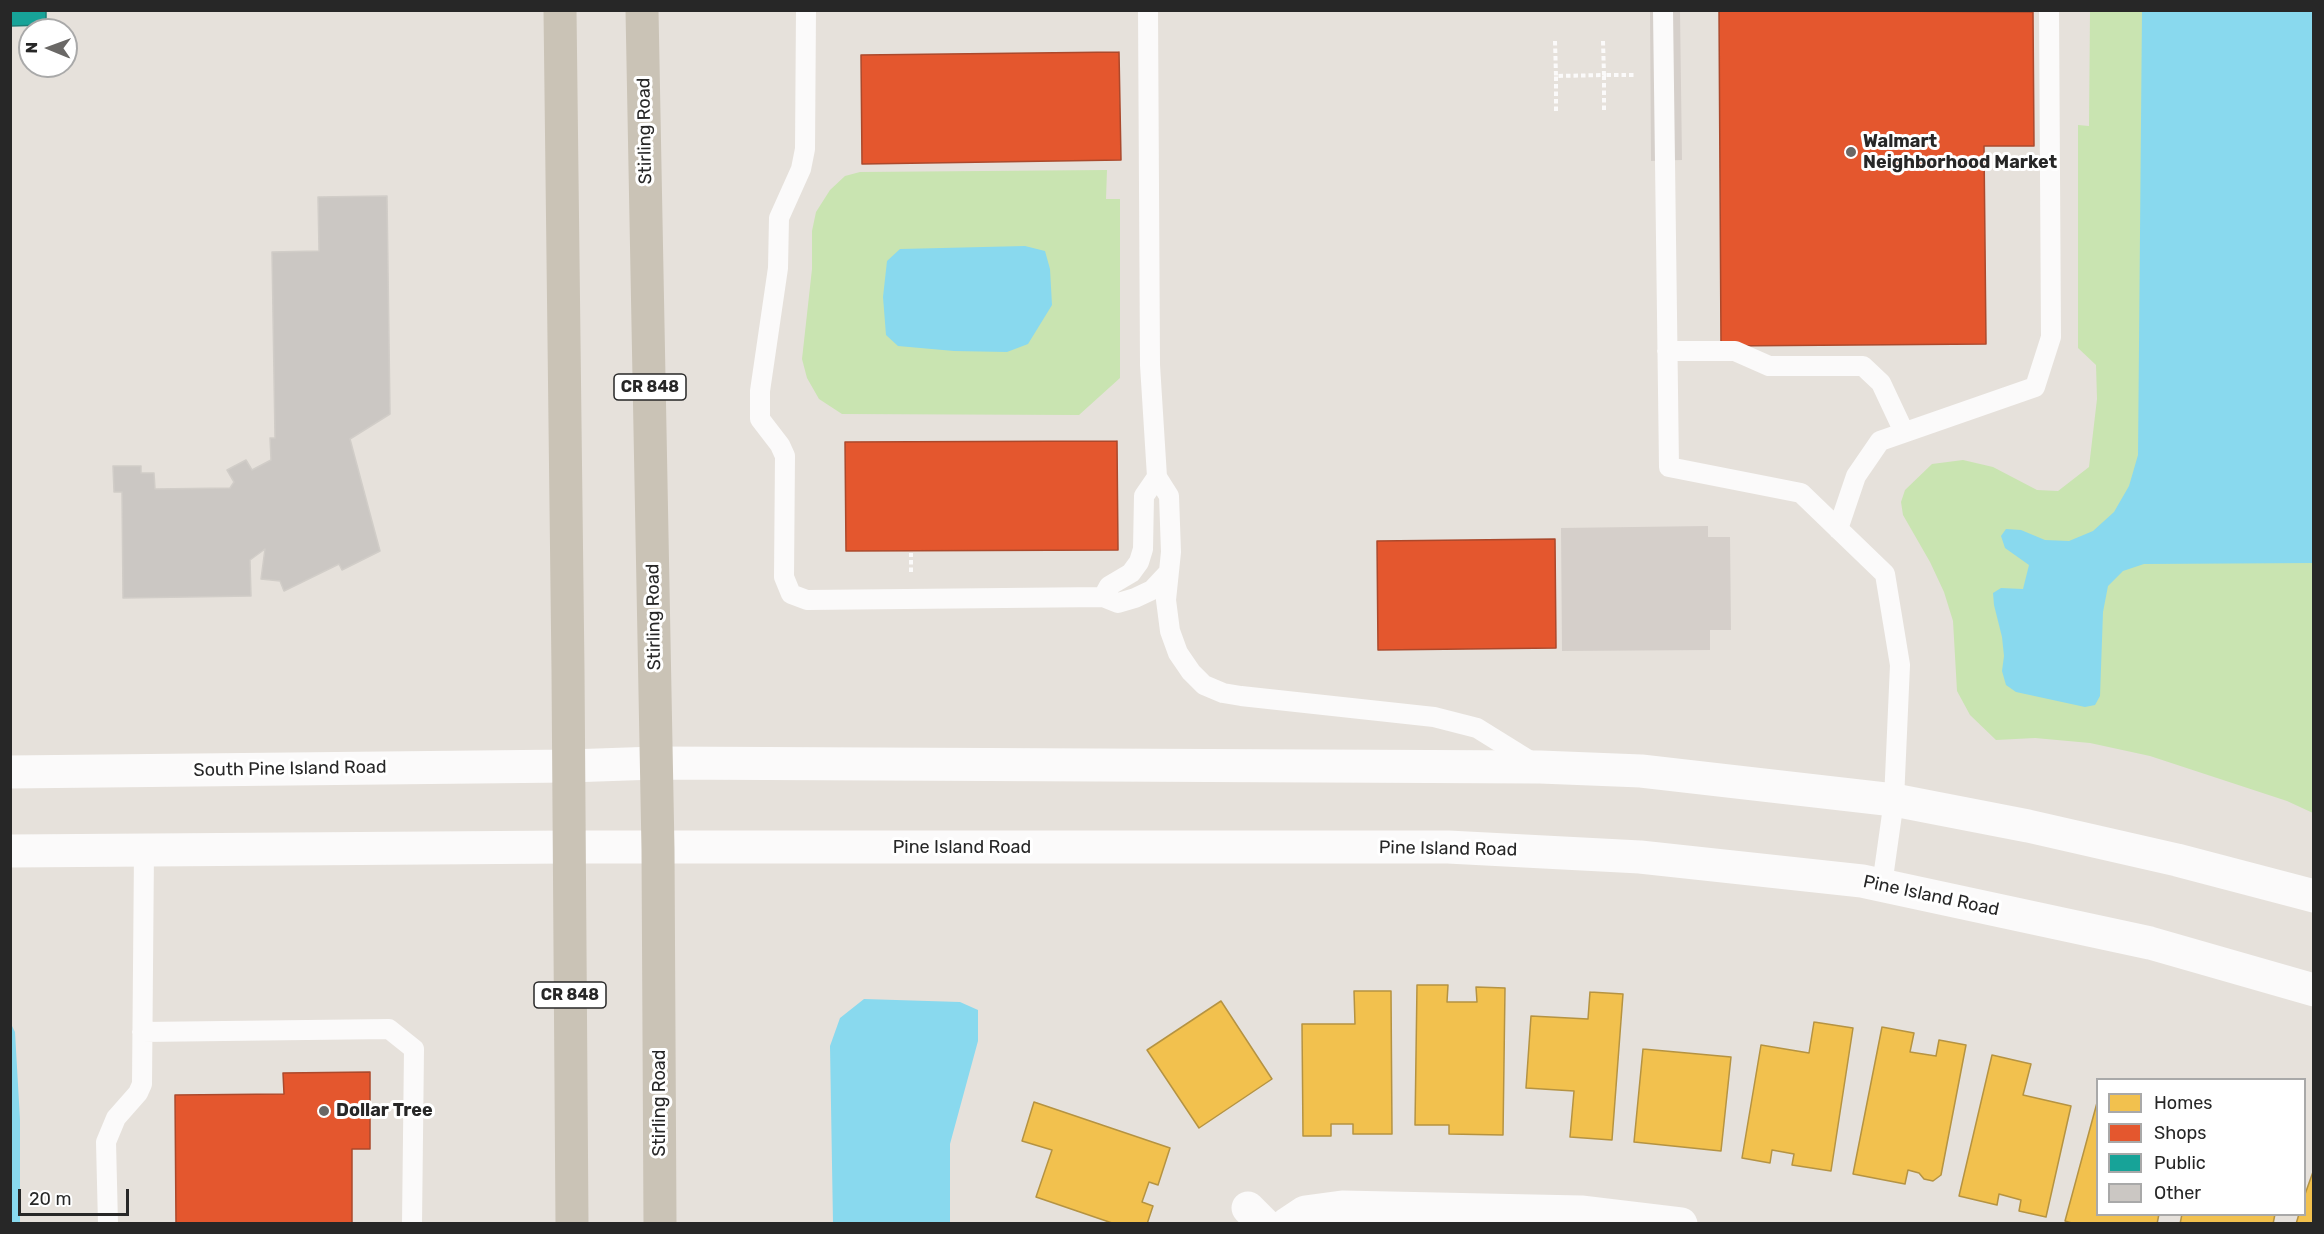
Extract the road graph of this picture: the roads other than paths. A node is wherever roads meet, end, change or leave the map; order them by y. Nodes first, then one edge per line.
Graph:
1 (560, 10) edge
2 (642, 10) edge
3 (806, 10) edge
4 (1148, 10) edge
5 (1663, 10) edge
6 (2049, 10) edge
7 (1667, 351) junction
8 (1904, 432) junction
9 (1157, 477) junction
10 (1838, 529) junction
11 (1167, 574) junction
12 (1103, 597) junction
13 (656, 763) junction
14 (569, 766) junction
15 (1540, 767) junction
16 (10, 772) edge
17 (1894, 800) junction
18 (568, 847) junction
19 (658, 849) junction
20 (10, 851) edge
21 (144, 851) junction
22 (1882, 885) junction
23 (2313, 896) edge
24 (2313, 990) edge
25 (142, 1032) junction
26 (108, 1224) edge
27 (412, 1224) edge
28 (572, 1224) edge
29 (660, 1224) edge
30 (1287, 1224) edge
31 (1681, 1224) edge

1 - 14 main road, CR 848
2 - 13 main road, Stirling Road / CR 848
3 - 12 lane
4 - 9 lane
5 - 7 lane
6 - 8 lane
7 - 8 lane
7 - 10 lane
8 - 10 lane
9 - 11 lane
9 - 12 lane
10 - 17 lane
11 - 12 lane
11 - 15 lane
13 - 14 main road
13 - 15 main road
13 - 19 main road, Stirling Road / CR 848
14 - 16 main road, South Pine Island Road
14 - 18 main road, CR 848
15 - 17 main road
17 - 22 lane
17 - 23 main road
18 - 19 main road, Pine Island Road
18 - 21 main road
18 - 28 main road, CR 848
19 - 22 main road, Pine Island Road
19 - 29 main road, Stirling Road / CR 848
20 - 21 main road
21 - 25 lane
22 - 24 main road, Pine Island Road
25 - 26 lane
25 - 27 lane
30 - 31 main road

